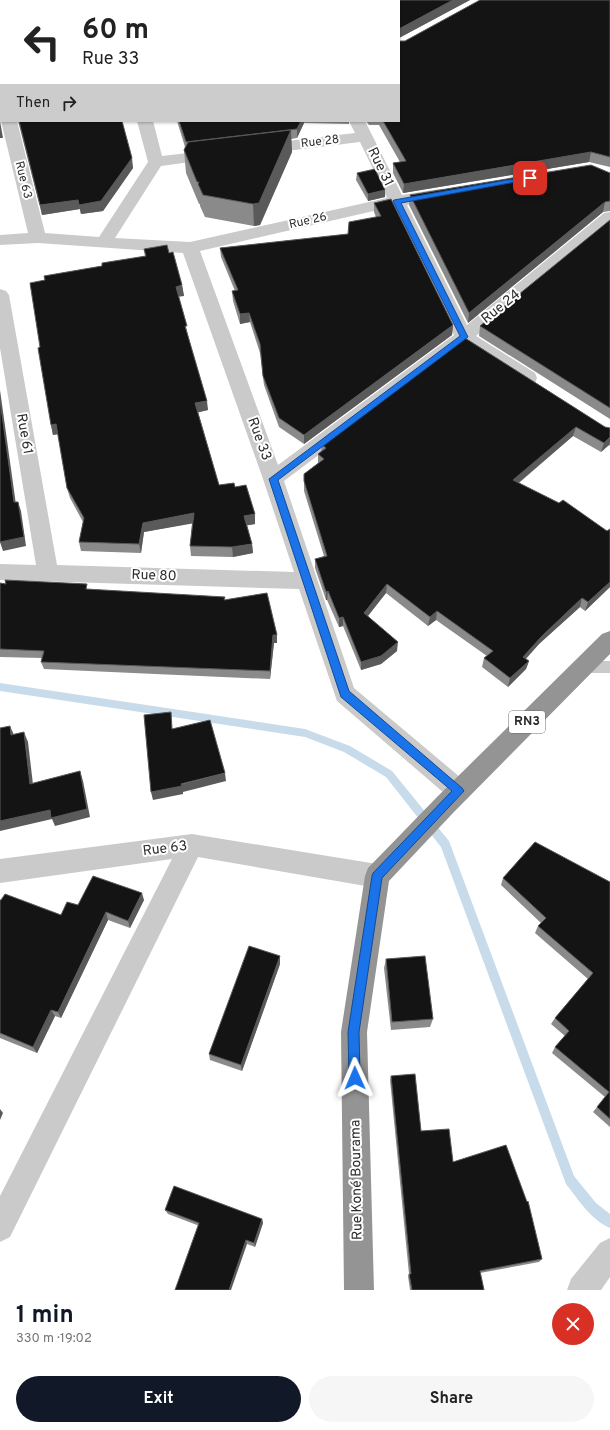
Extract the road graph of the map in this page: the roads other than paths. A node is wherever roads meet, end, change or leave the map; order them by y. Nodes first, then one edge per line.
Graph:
1 (8, 122) edge
2 (145, 122) edge
3 (358, 122) edge
4 (365, 137) junction
5 (249, 150) edge
6 (226, 153) edge
7 (156, 162) junction
8 (451, 192) edge
9 (397, 201) junction
10 (610, 217) edge
11 (38, 238) junction
12 (0, 240) edge
13 (104, 242) junction
14 (190, 248) junction
15 (0, 295) edge
16 (464, 337) junction
17 (544, 388) edge
18 (273, 479) junction
19 (0, 572) edge
20 (48, 573) junction
21 (308, 581) junction
22 (610, 640) edge
23 (582, 667) junction
24 (610, 667) edge
25 (452, 798) junction
26 (192, 844) junction
27 (0, 871) edge
28 (377, 876) junction
29 (0, 1227) edge
30 (610, 1253) edge
31 (359, 1290) edge
32 (582, 1290) edge

1 - 11 street, Rue 63
2 - 7 street
3 - 4 street, Rue 31
4 - 5 street, Rue 28
4 - 9 street, Rue 31
6 - 7 street
7 - 13 street
8 - 9 street, Rue 26
9 - 14 street, Rue 26
9 - 16 street, Rue 31
10 - 16 street, Rue 24
11 - 12 street, Rue 26
11 - 13 street, Rue 26
13 - 14 street, Rue 26
14 - 18 street, Rue 33
15 - 20 street, Rue 61
16 - 17 street
16 - 18 street, Rue 24
18 - 21 street, Rue 33
19 - 20 street, Rue 80
20 - 21 street, Rue 80
21 - 25 street, Rue 33
22 - 23 highway, RN3
23 - 24 lane
23 - 25 highway, RN3
25 - 28 highway, RN3
26 - 27 street, Rue 63
26 - 28 street, Rue 63
26 - 29 street
28 - 31 highway, Rue Koné Bourama
30 - 32 street

